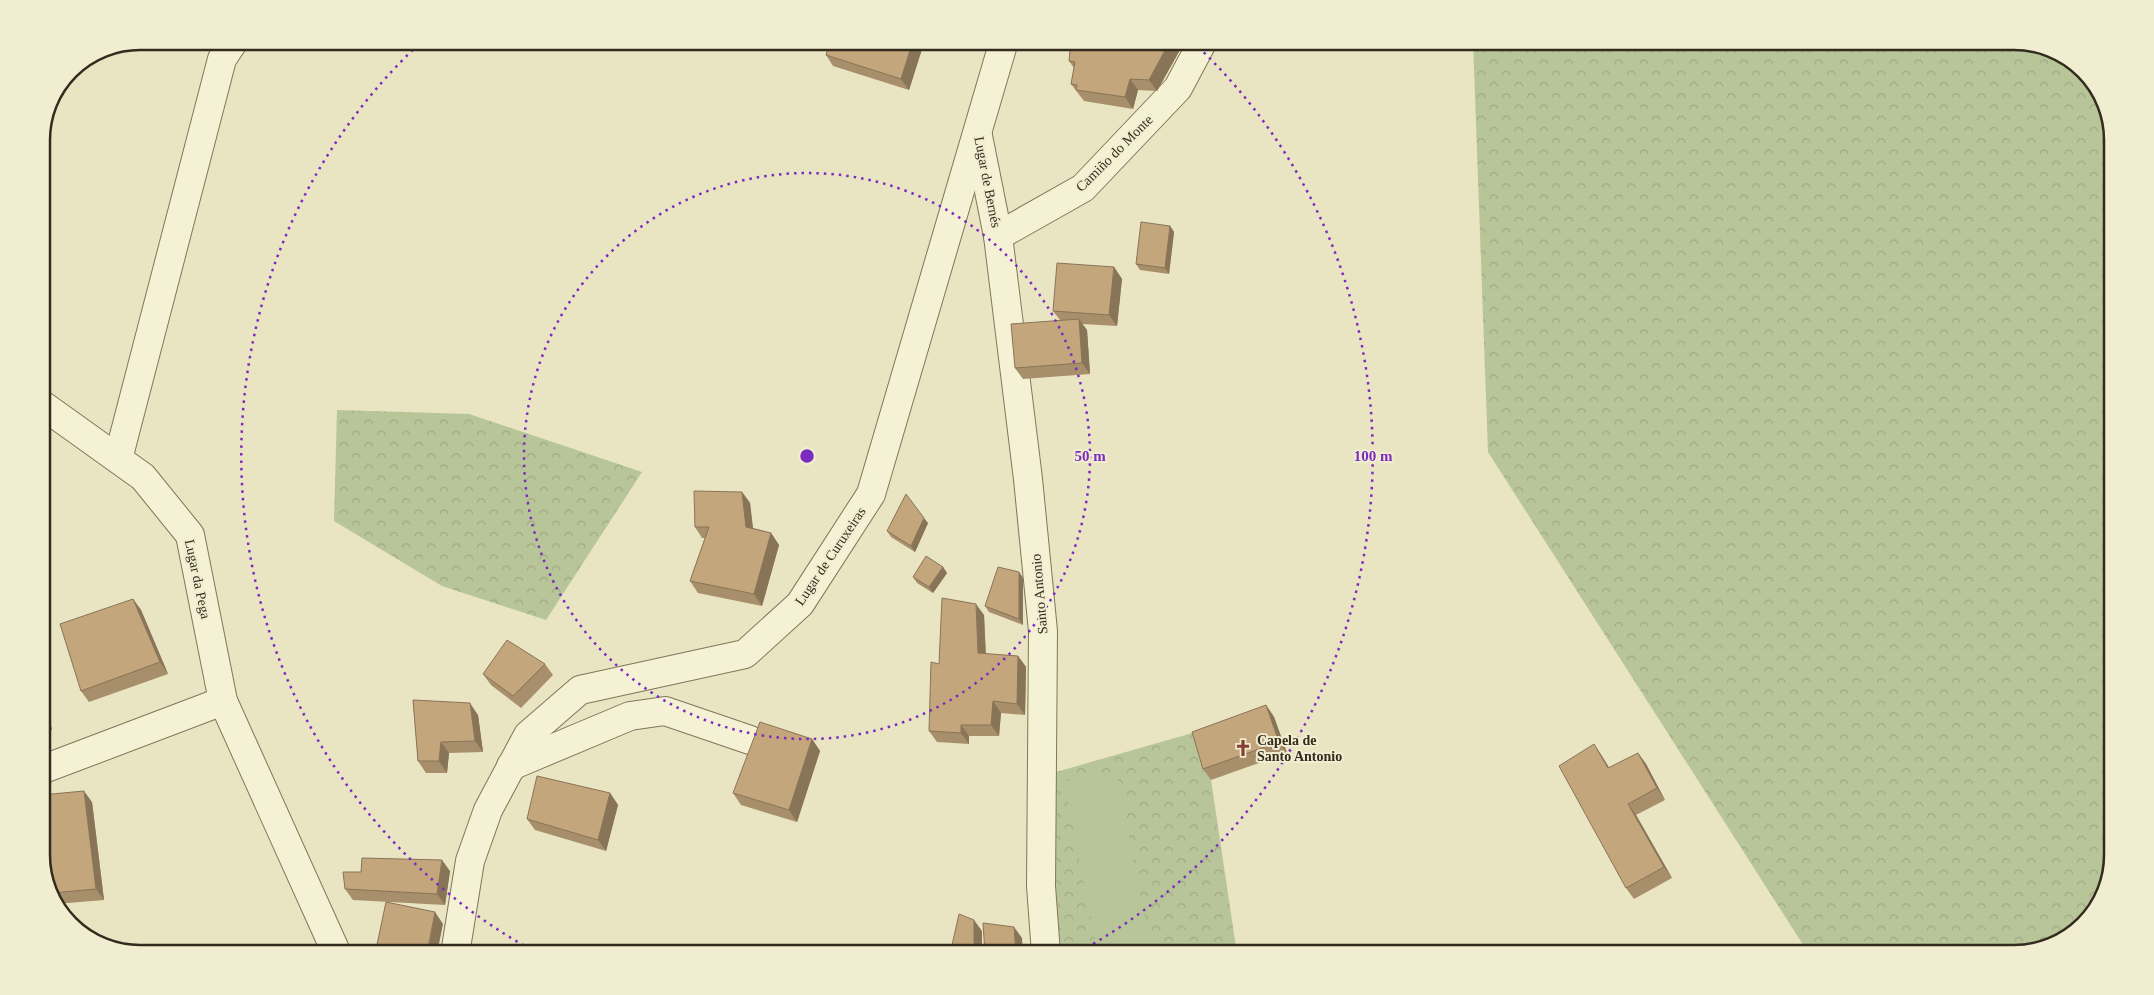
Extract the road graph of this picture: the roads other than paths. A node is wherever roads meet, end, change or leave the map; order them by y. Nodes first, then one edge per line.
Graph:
1 (228, 50) edge
2 (1001, 50) edge
3 (1199, 50) edge
4 (977, 133) junction
5 (998, 236) junction
6 (50, 410) edge
7 (118, 459) junction
8 (223, 701) junction
9 (750, 740) dead end
10 (511, 766) junction
11 (50, 767) edge
12 (333, 945) edge
13 (456, 945) edge
14 (1045, 945) edge

1 - 7 street
2 - 4 street, Lugar de Bernés
3 - 5 street, Camiño do Monte
4 - 5 street, Lugar de Bernés
4 - 10 street, Lugar de Curuxeiras
5 - 14 street, Santo Antonio
6 - 7 street, Lugar da Pega
7 - 8 street, Lugar da Pega
8 - 11 street
8 - 12 street, Lugar da Pega
9 - 10 street
10 - 13 street, Lugar de Curuxeiras

